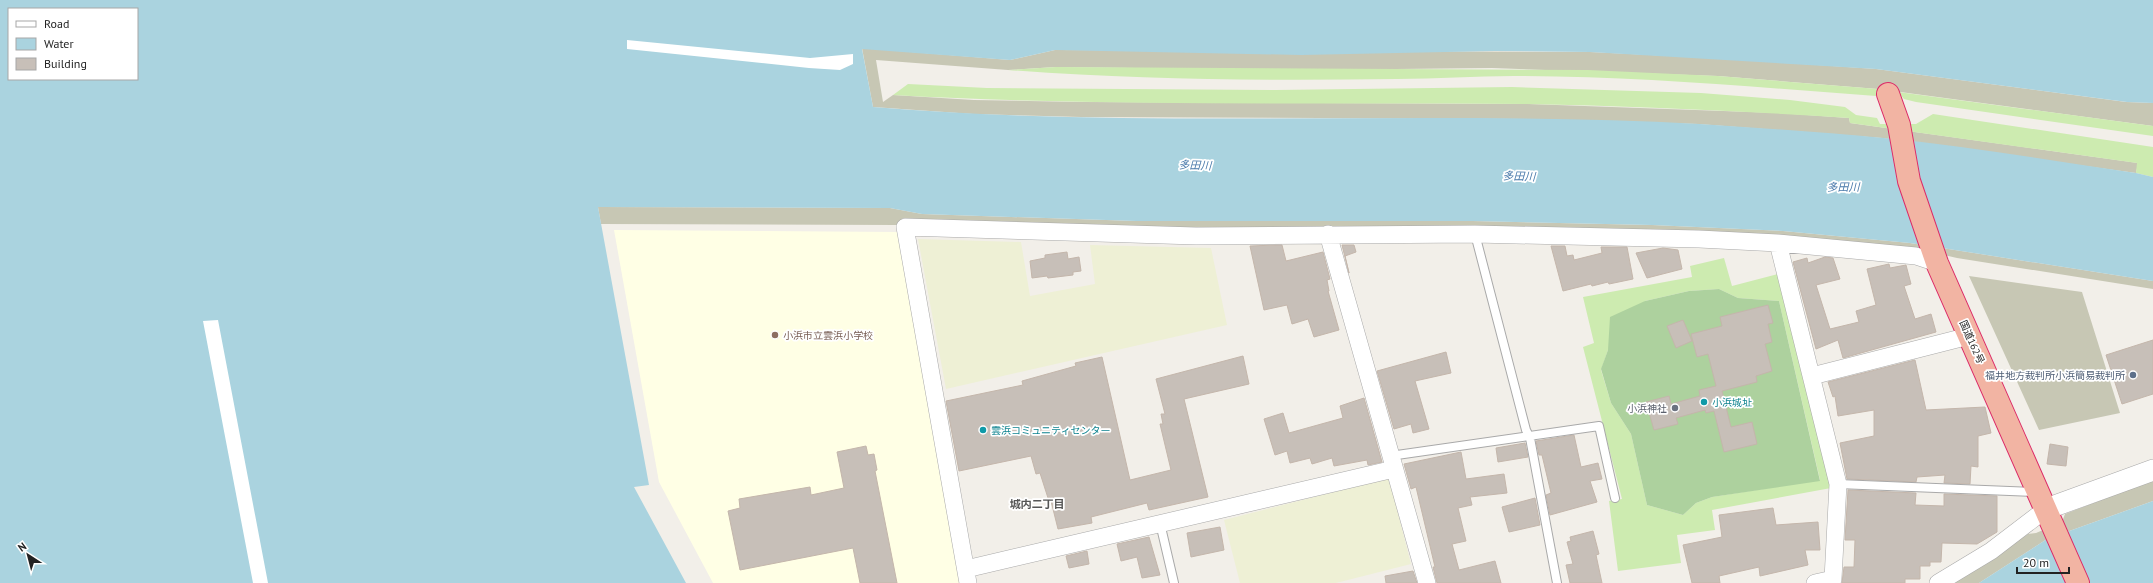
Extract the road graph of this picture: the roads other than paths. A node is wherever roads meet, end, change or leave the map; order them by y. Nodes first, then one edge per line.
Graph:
1 (1888, 94) dead end
2 (1328, 234) junction
3 (1475, 234) junction
4 (1778, 243) junction
5 (1935, 257) junction
6 (1969, 336) junction
7 (1812, 376) junction
8 (1529, 435) junction
9 (1392, 463) junction
10 (2153, 470) edge
11 (1838, 484) junction
12 (1615, 498) dead end
13 (2045, 509) junction
14 (1160, 523) junction
15 (967, 576) edge
16 (1174, 583) edge
17 (1427, 583) edge
18 (1557, 583) edge
19 (1816, 583) edge
20 (1938, 583) edge
21 (2078, 583) edge

1 - 5 highway, 国道162号
2 - 3 street
2 - 9 street
2 - 15 street
3 - 4 street
3 - 8 lane
4 - 5 street
4 - 7 street
5 - 6 highway, 国道162号
6 - 7 street
6 - 13 highway, 国道162号
7 - 11 street
8 - 9 lane
8 - 12 lane
8 - 18 lane
9 - 14 street
9 - 17 street
10 - 13 street
11 - 13 lane
11 - 19 street
13 - 20 street
13 - 21 highway, 国道162号
14 - 15 street
14 - 16 lane

